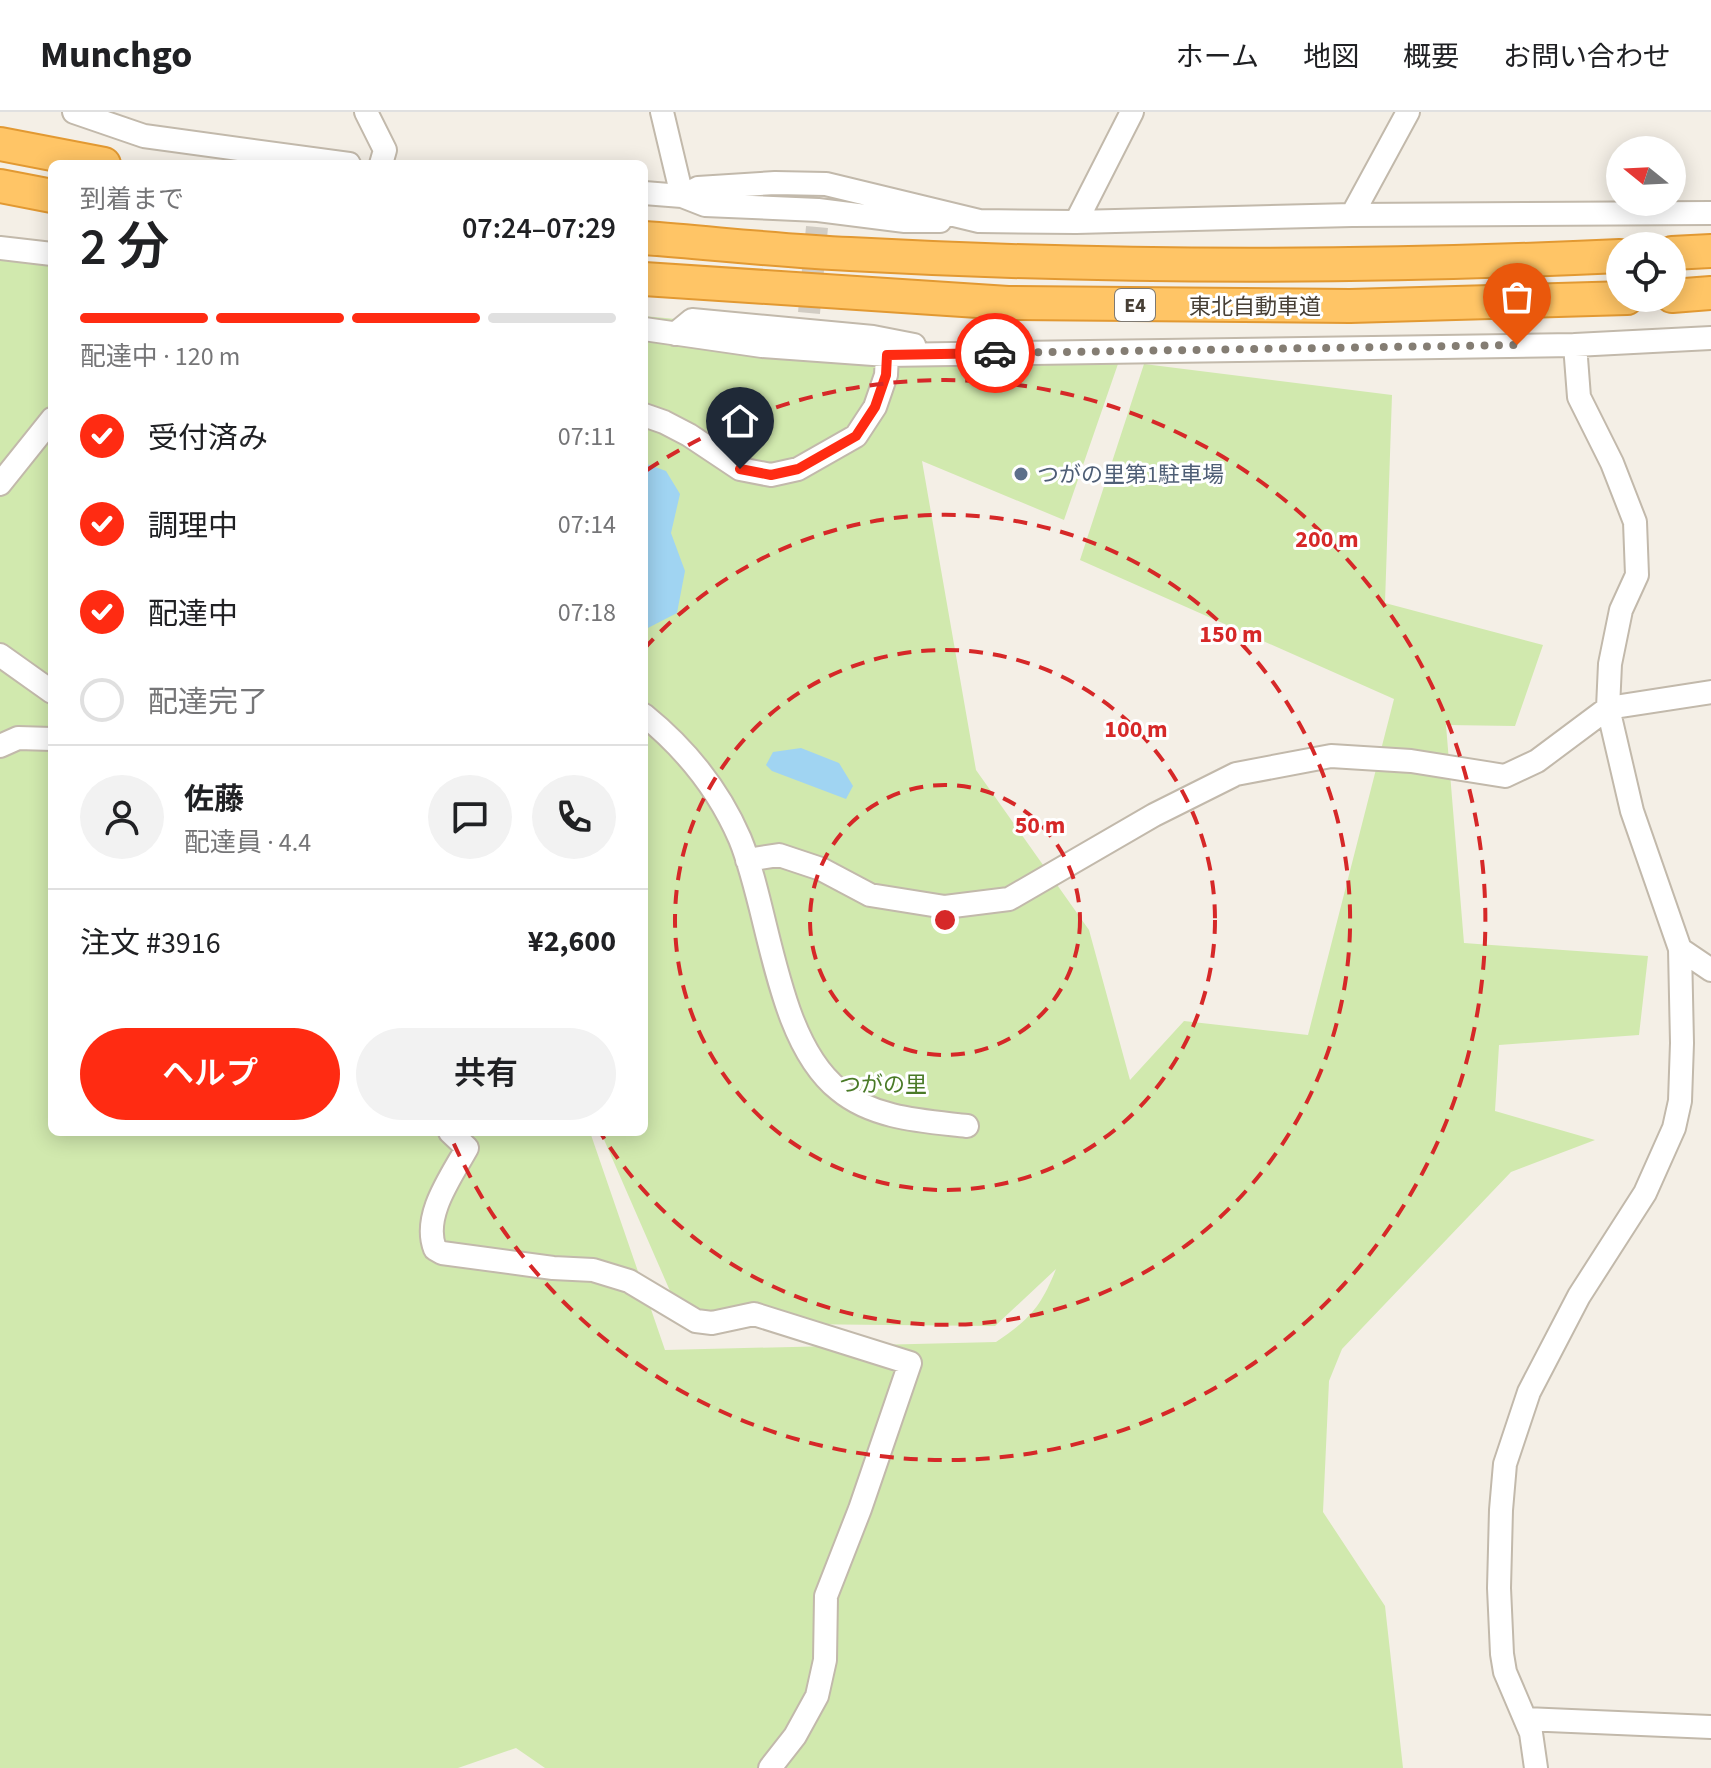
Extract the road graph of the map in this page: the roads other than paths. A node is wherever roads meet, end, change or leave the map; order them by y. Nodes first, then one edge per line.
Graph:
1 (74, 112) edge
2 (366, 112) edge
3 (662, 112) edge
4 (1132, 112) edge
5 (1408, 112) edge
6 (0, 144) edge
7 (83, 160) edge
8 (320, 160) edge
9 (382, 160) edge
10 (0, 186) edge
11 (648, 193) edge
12 (48, 195) edge
13 (682, 196) junction
14 (1711, 213) edge
15 (1352, 215) junction
16 (979, 221) junction
17 (1076, 222) junction
18 (648, 238) edge
19 (0, 248) edge
20 (1711, 251) edge
21 (1686, 252) edge
22 (48, 254) edge
23 (1606, 257) edge
24 (648, 279) edge
25 (1711, 293) edge
26 (1686, 295) edge
27 (1606, 299) edge
28 (648, 330) edge
29 (675, 334) junction
30 (1711, 338) edge
31 (1575, 345) junction
32 (959, 354) junction
33 (887, 355) junction
34 (648, 416) edge
35 (48, 424) edge
36 (0, 484) edge
37 (0, 655) edge
38 (48, 689) edge
39 (1711, 692) edge
40 (1608, 708) junction
41 (648, 718) edge
42 (48, 739) edge
43 (0, 746) edge
44 (747, 860) junction
45 (1680, 949) junction
46 (1711, 970) edge
47 (967, 1126) dead end
48 (454, 1136) edge
49 (1525, 1719) junction
50 (1711, 1727) edge
51 (770, 1768) edge
52 (1536, 1768) edge

1 - 8 street
2 - 9 street
3 - 13 street
4 - 17 street
5 - 15 street
6 - 7 highway
10 - 12 highway
11 - 13 street
13 - 16 street
13 - 16 street
14 - 15 street
15 - 17 street
16 - 17 street
18 - 23 highway, 東北自動車道 / E4
19 - 22 street
20 - 21 highway
24 - 27 highway, 東北自動車道 / E4
25 - 26 highway
28 - 29 street
29 - 32 street
29 - 33 street
30 - 31 street
31 - 32 street
31 - 40 street
32 - 33 street
33 - 34 street
35 - 36 street
37 - 38 street
39 - 40 street
40 - 44 street
40 - 45 street
41 - 44 street
42 - 43 street
44 - 47 street
45 - 46 street
45 - 49 street
48 - 51 street
49 - 50 street
49 - 52 street

